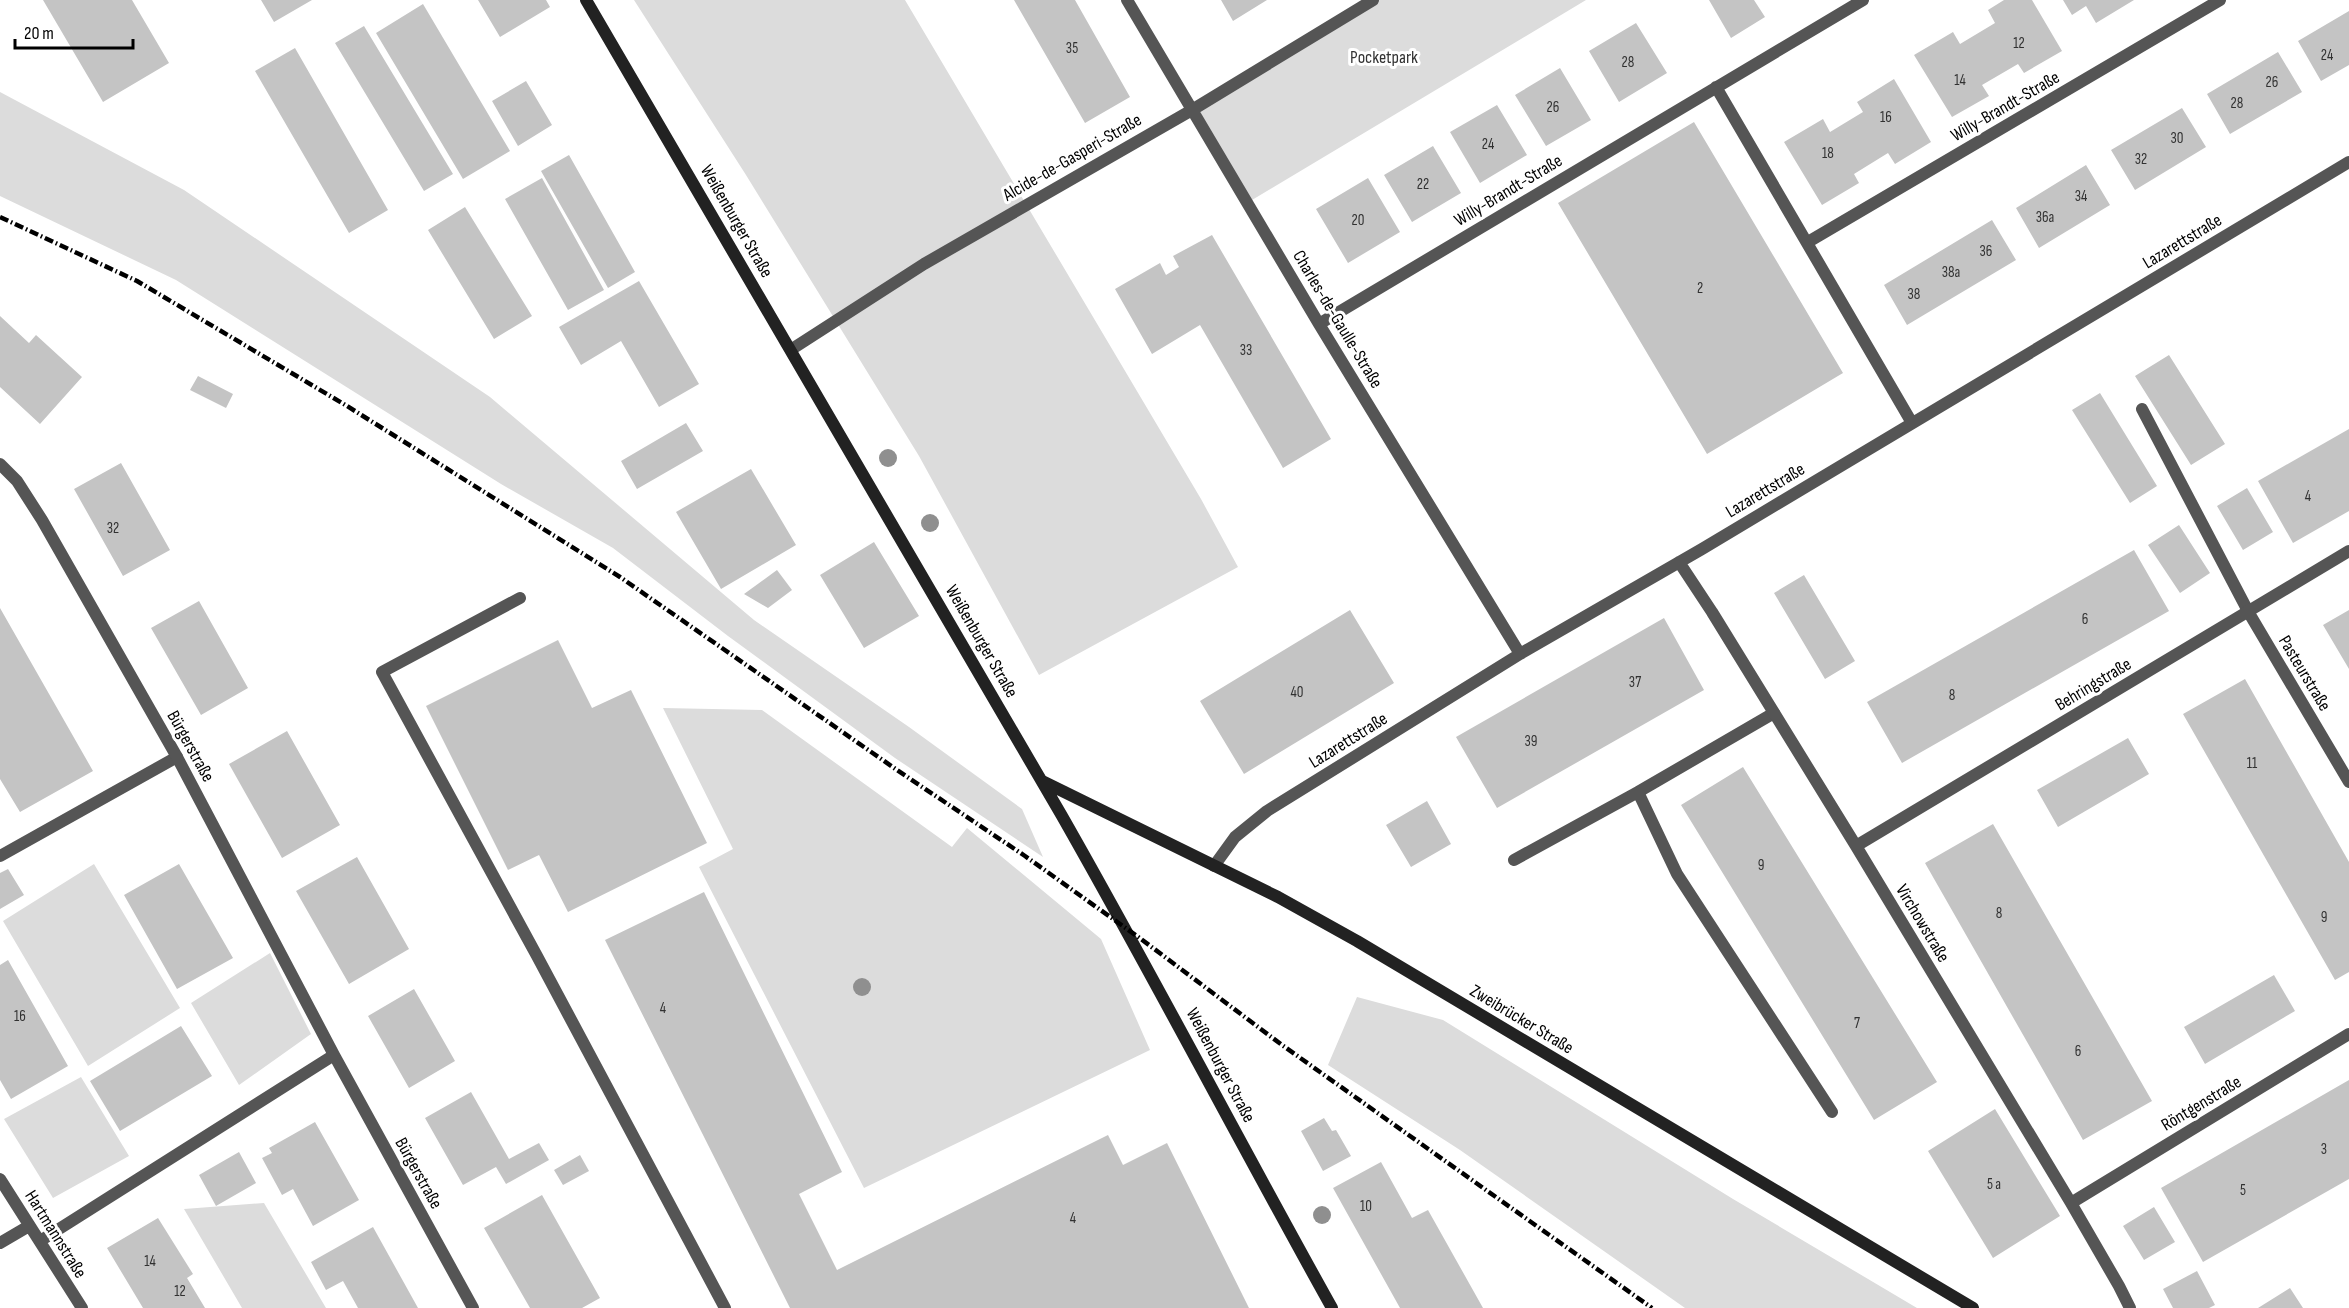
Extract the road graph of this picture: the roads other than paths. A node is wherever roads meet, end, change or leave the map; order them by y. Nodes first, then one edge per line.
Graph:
1 (586, 0) edge
2 (1127, 0) edge
3 (1373, 0) edge
4 (1863, 0) edge
5 (2220, 0) edge
6 (1716, 87) junction
7 (1192, 110) junction
8 (2349, 162) edge
9 (1808, 242) junction
10 (1319, 324) junction
11 (792, 349) junction
12 (2142, 409) dead end
13 (1912, 423) junction
14 (0, 464) edge
15 (2349, 551) edge
16 (1679, 562) junction
17 (519, 598) dead end
18 (2249, 613) junction
19 (1520, 654) junction
20 (1774, 713) junction
21 (177, 757) junction
22 (1042, 781) junction
23 (2349, 782) edge
24 (1638, 792) junction
25 (1856, 846) junction
26 (0, 856) edge
27 (1514, 861) dead end
28 (1214, 866) junction
29 (2349, 1034) edge
30 (334, 1055) junction
31 (1832, 1112) dead end
32 (0, 1179) edge
33 (2071, 1203) junction
34 (29, 1226) junction
35 (40, 1241) junction
36 (0, 1243) edge
37 (82, 1308) edge
38 (473, 1308) edge
39 (725, 1308) edge
40 (1332, 1308) edge
41 (1973, 1308) edge
42 (2130, 1308) edge

1 - 11 street, Weißenburger Straße
2 - 7 street, Charles-de-Gaulle-Straße
3 - 7 street, Alcide-de-Gasperi-Straße
4 - 6 street, Willy-Brandt-Straße
5 - 9 street, Willy-Brandt-Straße
6 - 9 street
6 - 10 street, Willy-Brandt-Straße
7 - 10 street, Charles-de-Gaulle-Straße
7 - 11 street, Alcide-de-Gasperi-Straße
8 - 13 street, Lazarettstraße
9 - 13 street
10 - 19 street, Charles-de-Gaulle-Straße
11 - 22 street, Weißenburger Straße
12 - 18 street, Pasteurstraße
13 - 16 street, Lazarettstraße
14 - 21 street, Bürgerstraße
15 - 18 street, Behringstraße
16 - 19 street, Lazarettstraße
16 - 20 street, Virchowstraße
17 - 39 street
18 - 23 street, Pasteurstraße
18 - 25 street, Behringstraße
19 - 28 street, Lazarettstraße
20 - 24 street
20 - 25 street, Virchowstraße
21 - 26 street
21 - 30 street, Bürgerstraße
22 - 28 street, Zweibrücker Straße
22 - 40 street, Weißenburger Straße
24 - 27 street
24 - 31 street
25 - 33 street, Virchowstraße
28 - 41 street, Zweibrücker Straße
29 - 33 street, Röntgenstraße
30 - 35 street
30 - 38 street, Bürgerstraße
32 - 34 street, Hartmannstraße
33 - 42 street, Virchowstraße
34 - 35 street, Hartmannstraße
34 - 36 street
35 - 37 street, Hartmannstraße

